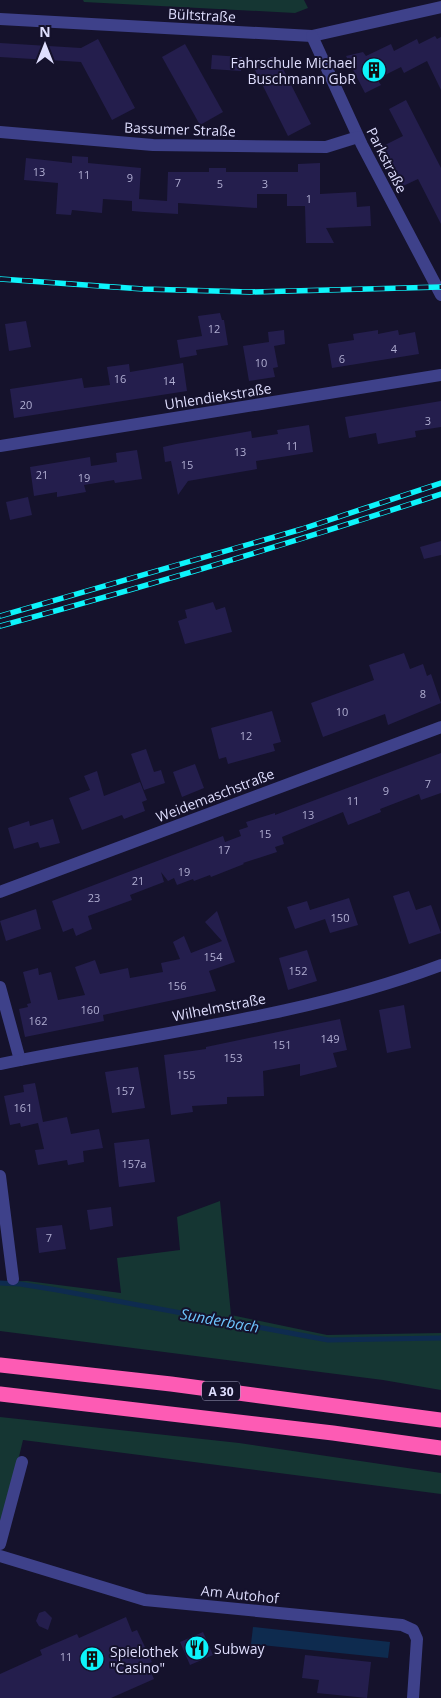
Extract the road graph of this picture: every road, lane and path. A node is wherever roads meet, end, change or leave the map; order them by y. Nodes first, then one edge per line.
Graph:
1 (441, 7) edge
2 (0, 19) edge
3 (312, 36) junction
4 (0, 132) edge
5 (358, 137) junction
6 (441, 295) edge
7 (441, 375) edge
8 (0, 446) edge
9 (441, 727) edge
10 (0, 892) edge
11 (441, 965) edge
12 (0, 987) edge
13 (20, 1060) junction
14 (0, 1064) edge
15 (0, 1176) edge
16 (12, 1278) dead end
17 (0, 1365) edge
18 (0, 1394) edge
19 (441, 1420) edge
20 (441, 1448) edge
21 (22, 1462) dead end
22 (0, 1544) edge
23 (0, 1556) edge
24 (413, 1698) edge

1 - 3 street, Bültstraße
2 - 3 street, Bültstraße
3 - 5 street, Parkstraße
4 - 5 street, Bassumer Straße
5 - 6 street, Parkstraße
7 - 8 street, Uhlendiekstraße
9 - 10 street, Weidemaschstraße
11 - 13 street, Wilhelmstraße
12 - 13 street
13 - 14 street, Wilhelmstraße
15 - 16 street
17 - 19 highway, A 30
18 - 20 highway, A 30
21 - 22 street
23 - 24 street, Am Autohof

